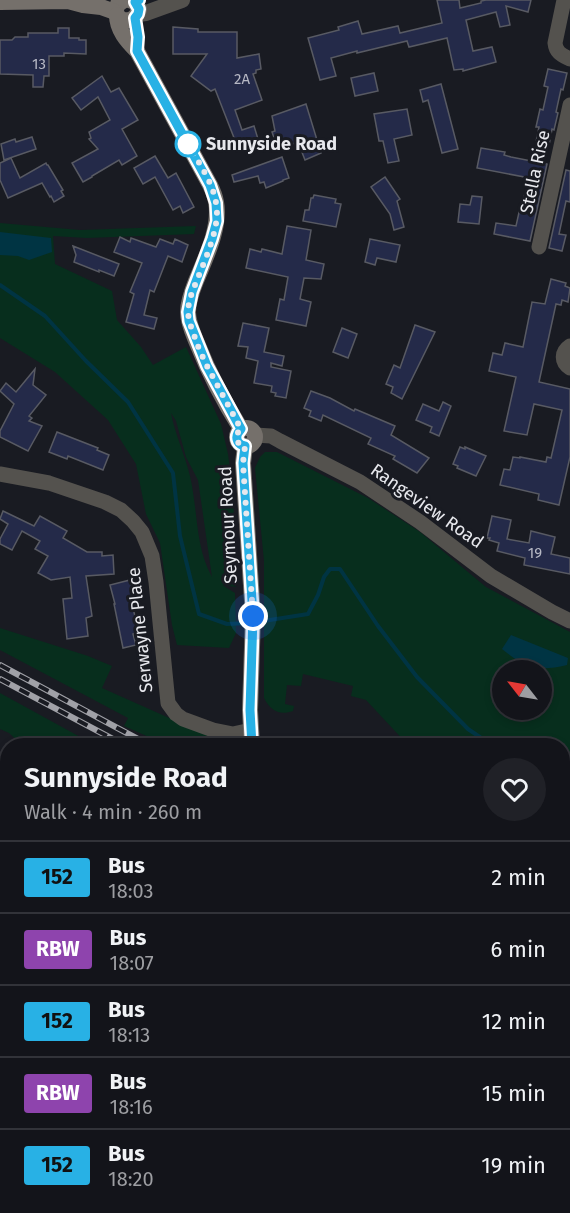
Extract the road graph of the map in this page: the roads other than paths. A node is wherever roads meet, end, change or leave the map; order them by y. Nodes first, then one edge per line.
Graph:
1 (182, 0) edge
2 (196, 0) edge
3 (564, 0) edge
4 (69, 1) edge
5 (0, 2) edge
6 (127, 6) edge
7 (570, 59) edge
8 (570, 105) edge
9 (539, 248) dead end
10 (570, 346) edge
11 (570, 368) edge
12 (247, 437) junction
13 (0, 474) edge
14 (570, 621) edge
15 (251, 738) edge

1 - 2 street
1 - 6 street
3 - 7 street
4 - 5 main road
4 - 6 main road
6 - 12 main road
8 - 9 street, Stella Rise
10 - 11 street
12 - 14 street, Rangeview Road
12 - 15 main road, Seymour Road
13 - 15 street, Serwayne Place

